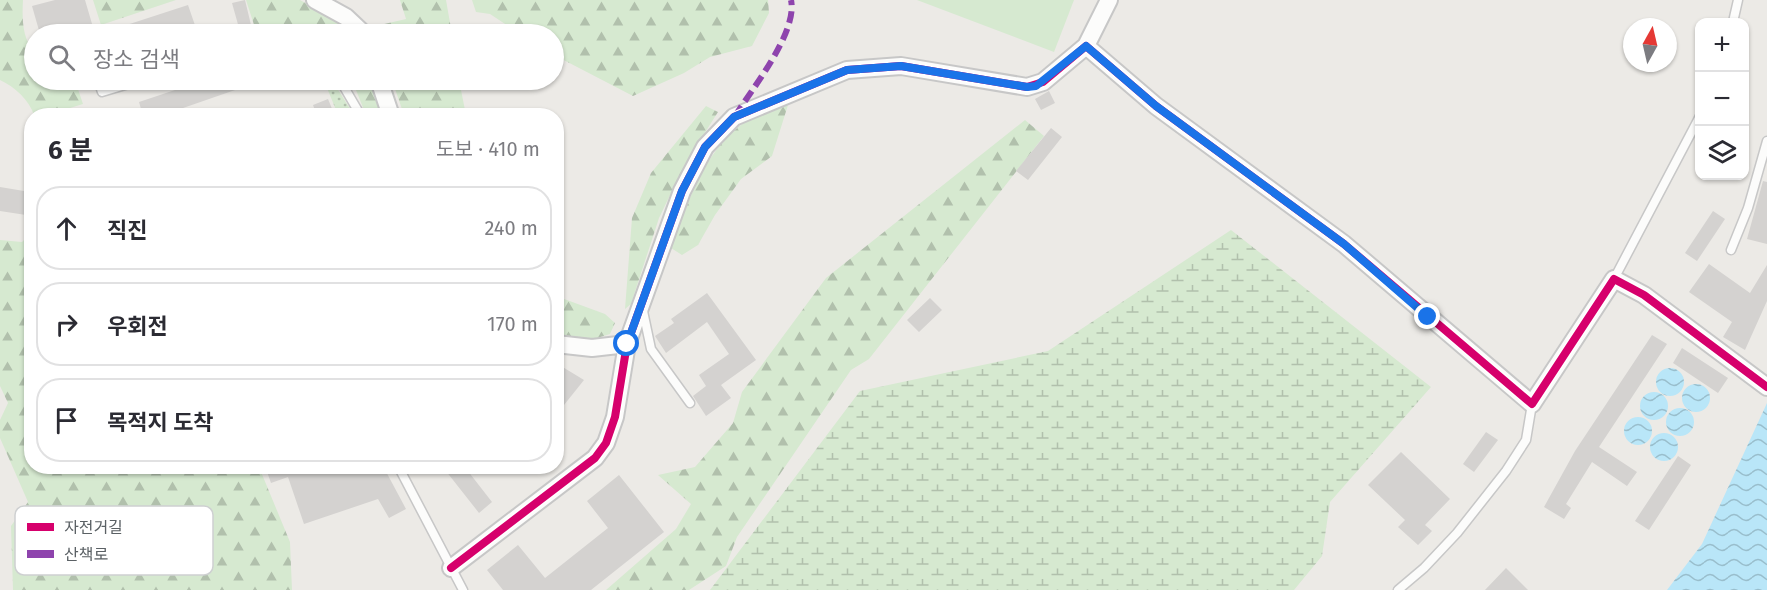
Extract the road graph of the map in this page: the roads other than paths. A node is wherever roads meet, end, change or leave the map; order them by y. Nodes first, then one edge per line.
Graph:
1 (315, 0) edge
2 (1109, 0) edge
3 (1738, 0) edge
4 (1734, 18) edge
5 (353, 24) edge
6 (1086, 46) junction
7 (346, 90) edge
8 (382, 90) edge
9 (356, 108) edge
10 (388, 108) edge
11 (1695, 125) edge
12 (1767, 141) edge
13 (1731, 250) dead end
14 (1614, 279) junction
15 (642, 304) junction
16 (627, 344) junction
17 (564, 345) edge
18 (1767, 387) edge
19 (690, 403) dead end
20 (1532, 404) junction
21 (402, 474) edge
22 (451, 568) junction
23 (462, 590) edge
24 (1398, 590) edge

1 - 5 street
2 - 6 street
3 - 4 lane
6 - 15 street
6 - 20 street
7 - 9 lane
8 - 10 street
11 - 14 lane
12 - 13 lane
14 - 18 street
14 - 20 street
15 - 16 street
15 - 19 lane
16 - 17 street
16 - 22 street
20 - 24 lane
21 - 22 lane
22 - 23 lane

